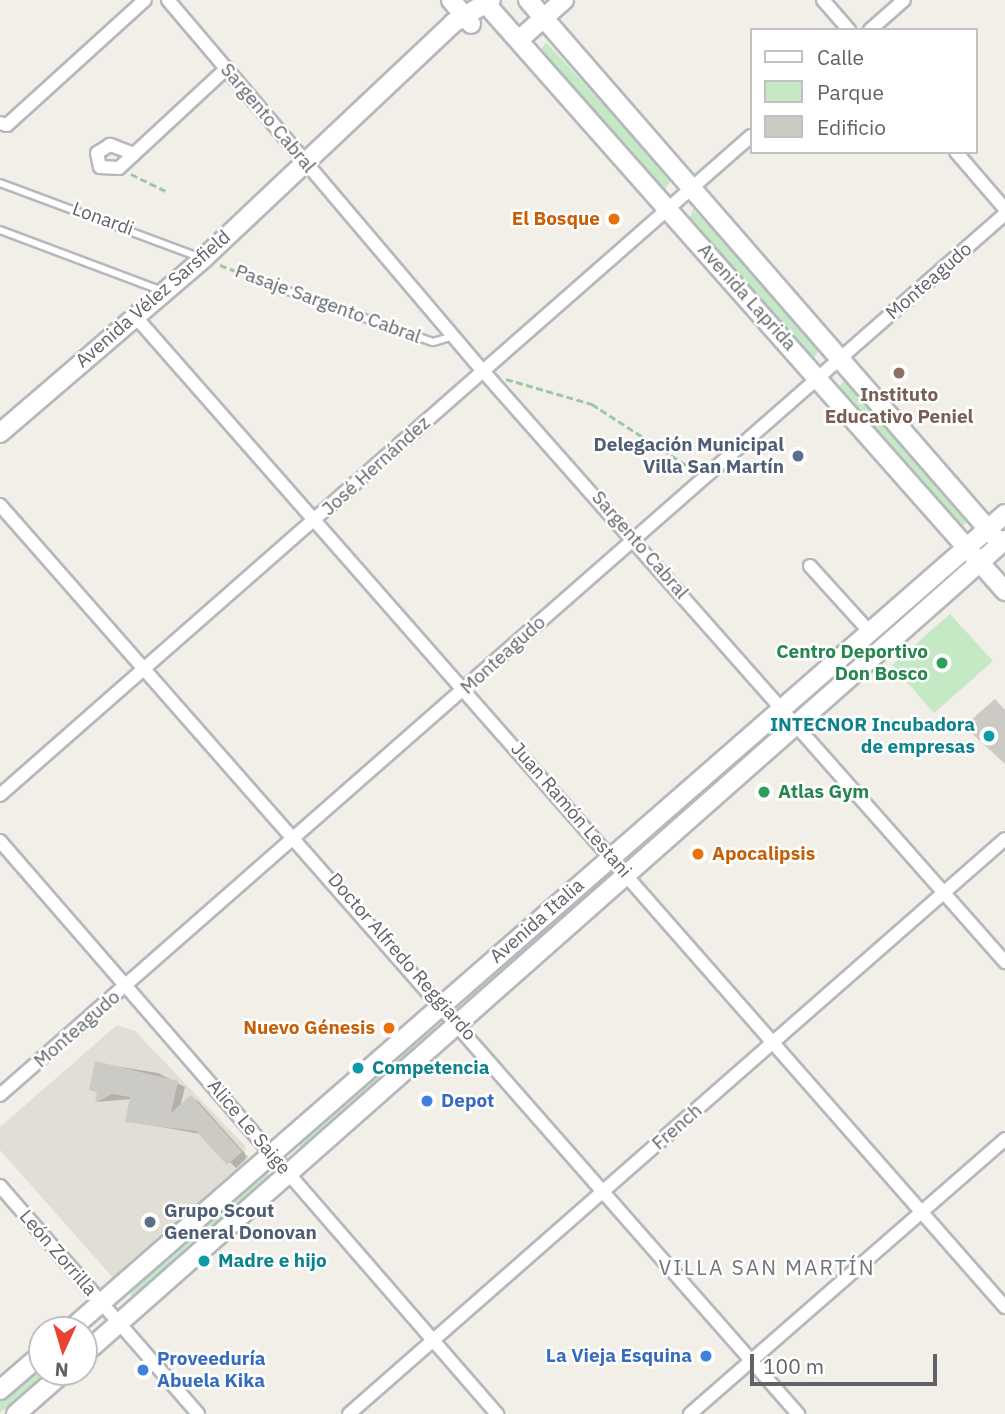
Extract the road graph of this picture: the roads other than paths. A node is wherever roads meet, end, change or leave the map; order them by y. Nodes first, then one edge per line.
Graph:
1 (145, 0) edge
2 (168, 0) edge
3 (451, 0) edge
4 (528, 0) edge
5 (564, 0) edge
6 (823, 0) edge
7 (904, 0) edge
8 (479, 10) edge
9 (544, 18) junction
10 (847, 28) edge
11 (872, 28) edge
12 (520, 39) junction
13 (227, 68) junction
14 (4, 124) edge
15 (750, 137) edge
16 (134, 154) junction
17 (958, 154) edge
18 (306, 164) junction
19 (0, 183) edge
20 (689, 191) junction
21 (669, 210) junction
22 (1005, 212) edge
23 (0, 230) edge
24 (204, 258) junction
25 (251, 278) road end
26 (162, 291) junction
27 (134, 315) junction
28 (454, 336) junction
29 (841, 359) junction
30 (483, 371) junction
31 (819, 378) junction
32 (0, 433) edge
33 (0, 505) edge
34 (1005, 514) edge
35 (317, 518) junction
36 (988, 529) junction
37 (635, 538) junction
38 (1003, 545) edge
39 (966, 548) junction
40 (979, 562) junction
41 (810, 566) dead end
42 (1005, 591) edge
43 (869, 631) junction
44 (144, 669) junction
45 (464, 689) junction
46 (781, 709) junction
47 (796, 725) junction
48 (0, 795) edge
49 (296, 836) junction
50 (1005, 839) edge
51 (0, 841) edge
52 (612, 855) junction
53 (628, 874) junction
54 (944, 892) junction
55 (1005, 962) edge
56 (129, 984) junction
57 (442, 1003) junction
58 (460, 1023) junction
59 (772, 1043) junction
60 (0, 1096) edge
61 (1005, 1139) edge
62 (270, 1152) junction
63 (287, 1171) junction
64 (0, 1186) edge
65 (604, 1190) junction
66 (922, 1212) junction
67 (101, 1303) junction
68 (1005, 1307) edge
69 (86, 1316) edge
70 (118, 1324) junction
71 (98, 1342) edge
72 (432, 1342) junction
73 (752, 1362) junction
74 (28, 1366) edge
75 (48, 1386) edge
76 (0, 1390) edge
77 (16, 1414) edge
78 (198, 1414) edge
79 (349, 1414) edge
80 (497, 1414) edge
81 (690, 1414) edge
82 (798, 1414) edge

1 - 14 street
2 - 13 street, Sargento Cabral
3 - 8 main road, Avenida Laprida
4 - 9 main road, Avenida Laprida
5 - 9 main road
6 - 10 street
7 - 11 street
8 - 12 main road, Avenida Laprida
8 - 18 main road, Avenida Vélez Sarsfield
9 - 12 main road
9 - 20 main road, Avenida Laprida
12 - 21 main road, Avenida Laprida
13 - 16 street
13 - 18 street, Sargento Cabral
15 - 20 street, José Hernández
16 - 16 street
17 - 22 street
18 - 24 main road, Avenida Vélez Sarsfield
18 - 28 street, Sargento Cabral
19 - 24 lane, Lonardi
20 - 21 street, José Hernández
20 - 29 main road, Avenida Laprida
21 - 30 street, José Hernández
21 - 31 main road, Avenida Laprida
22 - 29 street, Monteagudo
23 - 26 lane
24 - 26 main road, Avenida Vélez Sarsfield
25 - 28 lane, Pasaje Sargento Cabral
26 - 27 main road, Avenida Vélez Sarsfield
27 - 32 main road, Avenida Vélez Sarsfield
27 - 35 street, Juan Ramón Lestani
28 - 30 street, Sargento Cabral
29 - 31 street, Monteagudo
29 - 36 main road, Avenida Laprida
30 - 35 street, José Hernández
30 - 37 street, Sargento Cabral
31 - 37 street, Monteagudo
31 - 39 main road, Avenida Laprida
33 - 44 street, Doctor Alfredo Reggiardo
34 - 36 main road, Avenida Italia
35 - 44 street, José Hernández
35 - 45 street, Juan Ramón Lestani
36 - 38 main road, Avenida Laprida
36 - 39 main road, Avenida Italia
37 - 45 street, Monteagudo
37 - 46 street, Sargento Cabral
38 - 40 main road, Avenida Italia
39 - 40 main road, Avenida Laprida
39 - 43 main road, Avenida Italia
40 - 42 main road, Avenida Laprida
40 - 47 main road, Avenida Italia
41 - 43 street
43 - 46 main road, Avenida Italia
44 - 48 street, José Hernández
44 - 49 street, Doctor Alfredo Reggiardo
45 - 49 street, Monteagudo
45 - 52 street, Juan Ramón Lestani
46 - 47 street, Sargento Cabral
46 - 52 main road, Avenida Italia
47 - 53 main road, Avenida Italia
47 - 54 street, Sargento Cabral
49 - 56 street, Monteagudo
49 - 57 street, Doctor Alfredo Reggiardo
50 - 54 street, French
51 - 56 street, Alice Le Saige
52 - 53 street, Juan Ramón Lestani
52 - 57 main road, Avenida Italia
53 - 58 main road, Avenida Italia
53 - 59 street, Juan Ramón Lestani
54 - 55 street, Sargento Cabral
54 - 59 street, French
56 - 60 street, Monteagudo
56 - 62 street, Alice Le Saige
57 - 58 street, Doctor Alfredo Reggiardo
57 - 62 main road, Avenida Italia
58 - 63 main road, Avenida Italia
58 - 65 street, Doctor Alfredo Reggiardo
59 - 65 street, French
59 - 66 street, Juan Ramón Lestani
61 - 66 street
62 - 63 street, Alice Le Saige
62 - 67 main road, Avenida Italia
63 - 70 main road, Avenida Italia
63 - 72 street, Alice Le Saige
64 - 67 street, León Zorrilla
65 - 72 street, French
65 - 73 street, Doctor Alfredo Reggiardo
66 - 68 street, Juan Ramón Lestani
66 - 73 street
67 - 69 main road, Avenida Italia
67 - 70 street, León Zorrilla
70 - 71 main road, Avenida Italia
70 - 78 street, León Zorrilla
72 - 79 street, French
72 - 80 street, Alice Le Saige
73 - 81 street
73 - 82 street, Doctor Alfredo Reggiardo
74 - 76 main road
75 - 77 main road

